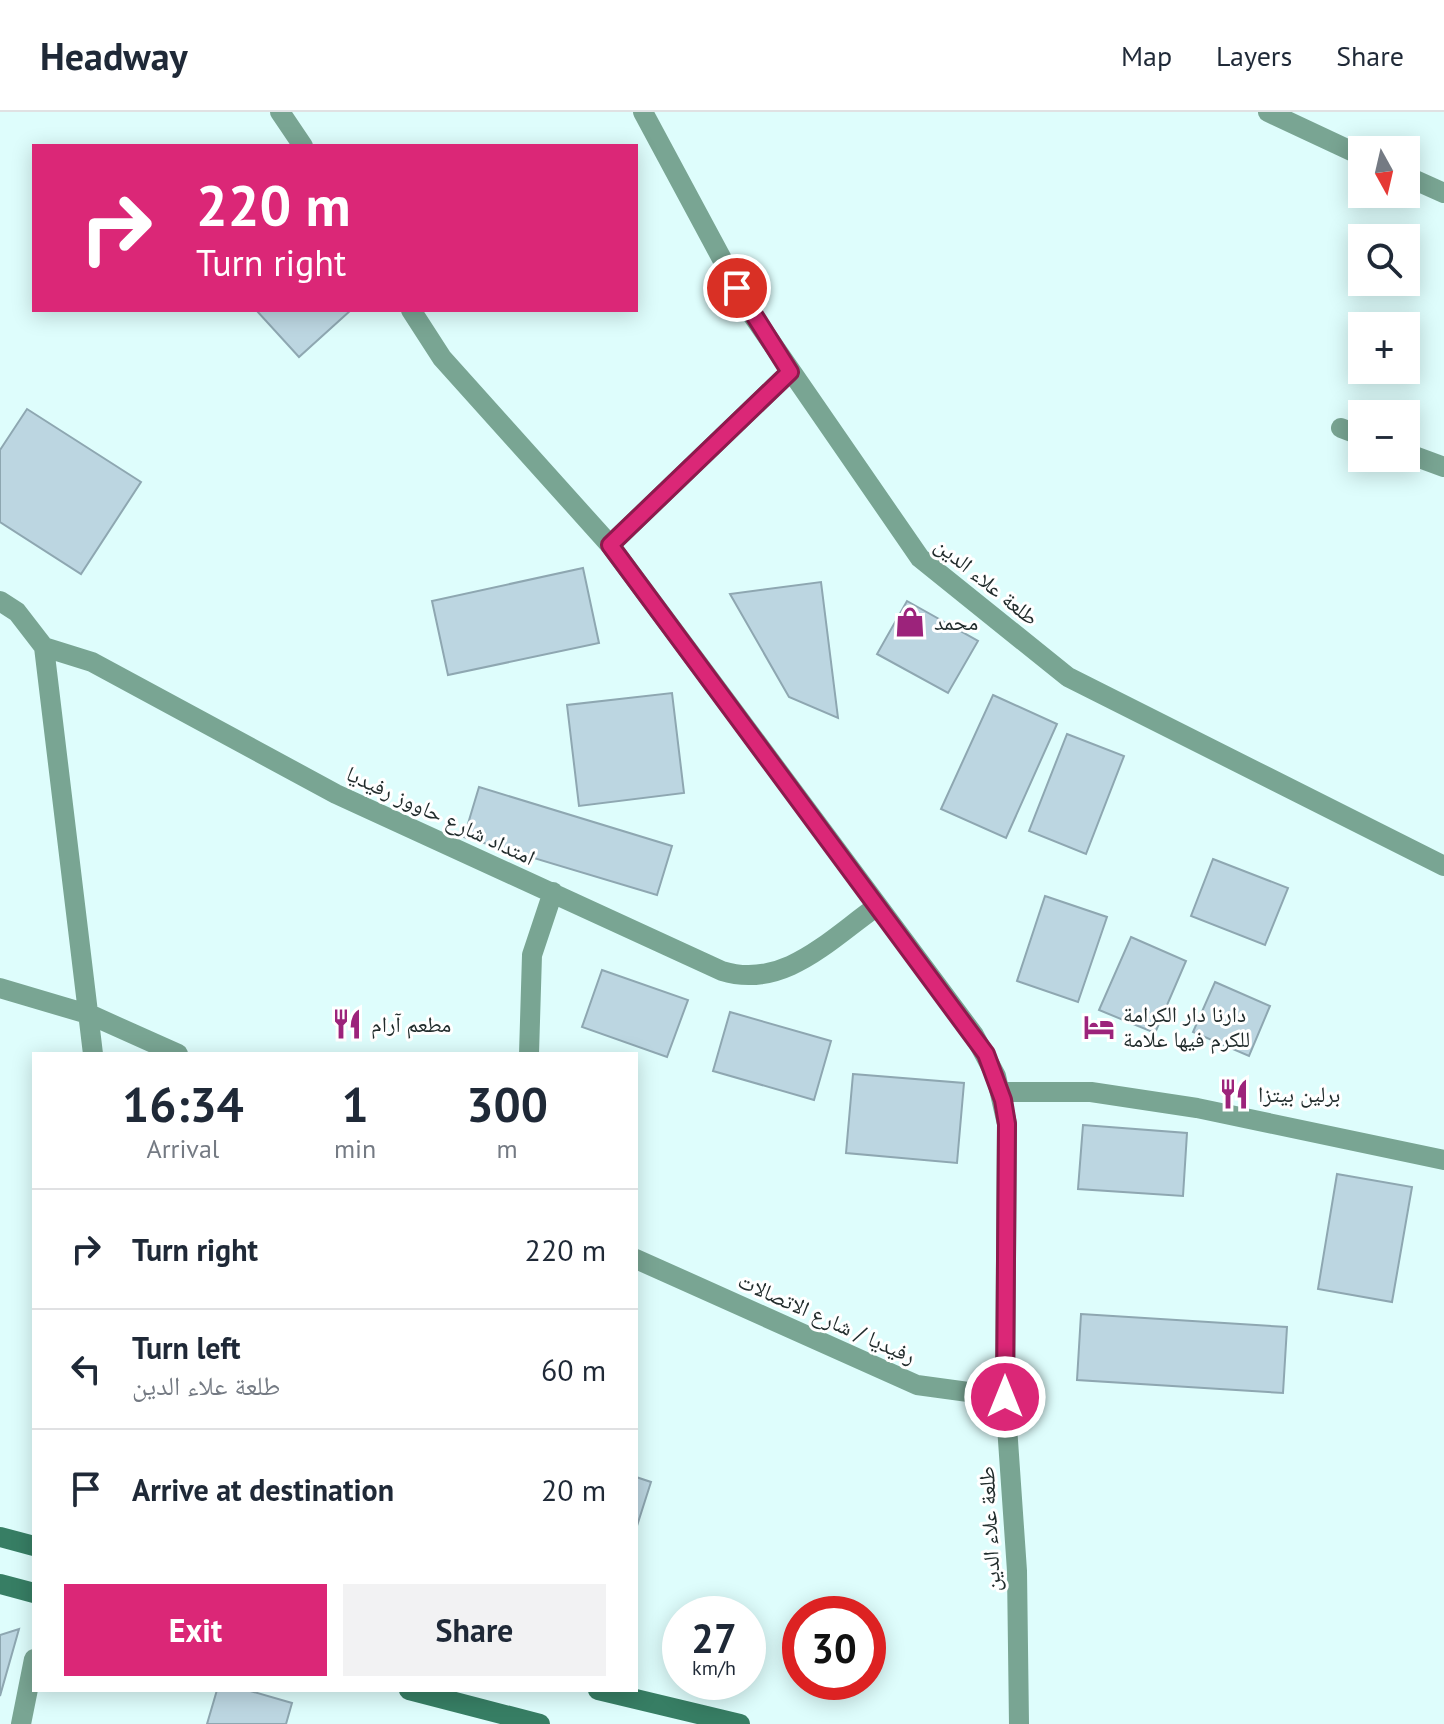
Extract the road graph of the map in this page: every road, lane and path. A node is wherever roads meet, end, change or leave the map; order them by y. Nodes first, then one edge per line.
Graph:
1 (280, 112) edge
2 (643, 112) edge
3 (1268, 112) edge
4 (302, 144) edge
5 (1348, 149) edge
6 (1420, 182) edge
7 (1444, 193) edge
8 (412, 312) edge
9 (790, 372) junction
10 (1341, 428) dead end
11 (1348, 431) edge
12 (1420, 458) edge
13 (1444, 467) edge
14 (610, 545) junction
15 (0, 601) edge
16 (44, 647) junction
17 (1444, 866) edge
18 (553, 892) junction
19 (876, 907) junction
20 (0, 988) edge
21 (91, 1015) junction
22 (93, 1052) edge
23 (174, 1052) edge
24 (529, 1052) edge
25 (1001, 1092) junction
26 (1444, 1160) edge
27 (638, 1260) edge
28 (1005, 1397) junction
29 (0, 1537) edge
30 (32, 1545) edge
31 (0, 1584) edge
32 (32, 1592) edge
33 (32, 1669) edge
34 (417, 1692) edge
35 (606, 1692) edge
36 (21, 1724) edge
37 (540, 1724) edge
38 (740, 1724) edge
39 (1019, 1724) edge

1 - 4 street
2 - 9 street, طلعة علاء الدين
3 - 5 street
6 - 7 street
8 - 14 street, طلعة علاء الدين
9 - 14 street
9 - 17 street, طلعة علاء الدين
10 - 11 street
12 - 13 street
14 - 19 street, طلعة علاء الدين
15 - 16 street
16 - 18 street, امتداد شارع حاووز رفيديا
16 - 21 street
18 - 19 street, امتداد شارع حاووز رفيديا
18 - 24 street
19 - 25 street, طلعة علاء الدين
20 - 21 street
21 - 22 street
21 - 23 street
25 - 26 street
25 - 28 street, طلعة علاء الدين
27 - 28 street, رفيديا / شارع الاتصالات
28 - 39 street, طلعة علاء الدين
29 - 30 main road
31 - 32 main road
33 - 36 street
34 - 37 main road
35 - 38 main road

